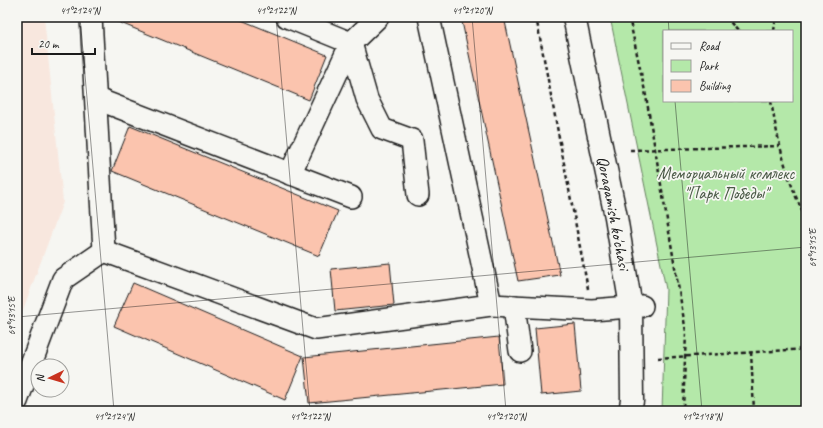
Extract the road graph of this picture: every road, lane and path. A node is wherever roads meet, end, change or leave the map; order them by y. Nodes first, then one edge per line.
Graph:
1 (91, 17) edge
2 (287, 17) edge
3 (378, 17) edge
4 (430, 17) edge
5 (536, 17) edge
6 (574, 17) edge
7 (587, 17) edge
8 (629, 17) edge
9 (726, 17) edge
10 (776, 17) edge
11 (737, 30) edge
12 (774, 30) edge
13 (351, 43) junction
14 (97, 99) junction
15 (771, 102) edge
16 (779, 146) junction
17 (655, 149) junction
18 (630, 150) dead end
19 (290, 174) junction
20 (418, 195) dead end
21 (350, 197) dead end
22 (806, 219) edge
23 (104, 250) junction
24 (491, 305) junction
25 (514, 306) junction
26 (637, 307) junction
27 (592, 310) junction
28 (806, 349) edge
29 (520, 351) dead end
30 (750, 352) junction
31 (685, 356) junction
32 (658, 358) dead end
33 (21, 378) edge
34 (17, 401) edge
35 (630, 411) edge
36 (643, 411) edge
37 (684, 411) edge
38 (754, 411) edge

1 - 14 lane
2 - 13 lane
3 - 13 lane
4 - 24 lane
5 - 27 path
6 - 26 main road, Qoraqamish ko'chasi
7 - 26 main road, Qoraqamish ko'chasi
8 - 17 path
9 - 11 path
10 - 12 path
13 - 19 lane
13 - 20 lane
14 - 19 lane
14 - 23 lane
15 - 16 path
16 - 17 path
16 - 22 path
17 - 18 path
17 - 31 path
19 - 21 lane
23 - 24 lane
23 - 33 lane
24 - 25 lane
25 - 27 lane
25 - 29 lane
26 - 27 lane
26 - 35 main road, Qoraqamish ko'chasi
26 - 36 main road, Qoraqamish ko'chasi
28 - 30 path
30 - 31 path
30 - 38 path
31 - 32 path
31 - 37 path
33 - 34 lane

